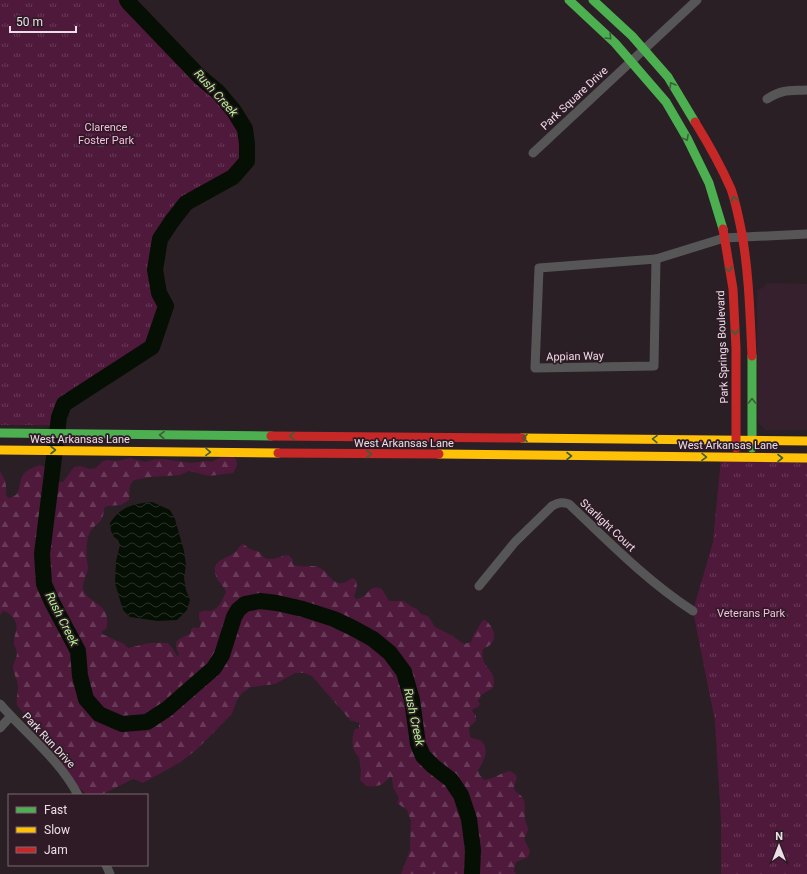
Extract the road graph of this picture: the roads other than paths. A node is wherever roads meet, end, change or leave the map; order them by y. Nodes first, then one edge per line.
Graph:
1 (569, 0) edge
2 (593, 0) edge
3 (697, 0) edge
4 (644, 49) junction
5 (631, 61) junction
6 (807, 90) edge
7 (767, 99) dead end
8 (533, 153) dead end
9 (807, 234) edge
10 (743, 237) junction
11 (724, 238) junction
12 (656, 259) junction
13 (0, 433) edge
14 (736, 440) junction
15 (752, 440) junction
16 (807, 441) edge
17 (0, 450) edge
18 (736, 457) junction
19 (752, 458) junction
20 (807, 458) edge
21 (478, 586) dead end
22 (694, 611) dead end
23 (0, 704) edge
24 (11, 716) junction
25 (0, 728) edge
26 (78, 794) edge

1 -> 5 main road, Park Springs Boulevard
2 - 4 main road
3 - 4 street, Park Square Drive
4 - 5 street, Park Square Drive
10 -> 4 main road
5 - 8 street, Park Square Drive
5 -> 11 main road, Park Springs Boulevard
6 - 7 street
9 - 10 street, Appian Way
10 - 11 street, Appian Way
15 -> 10 main road
11 - 12 street, Appian Way
11 -> 14 main road, Park Springs Boulevard
12 - 12 street, Appian Way
14 -> 13 main road, West Arkansas Lane
14 - 15 main road, West Arkansas Lane
14 - 18 main road, Park Springs Boulevard
15 - 16 main road, West Arkansas Lane
15 - 19 main road
17 -> 18 main road, West Arkansas Lane
18 - 19 main road, West Arkansas Lane
19 -> 20 main road, West Arkansas Lane
21 - 22 street, Starlight Court
23 - 24 street, Park Run Drive
24 - 25 street
24 - 26 street, Park Run Drive

